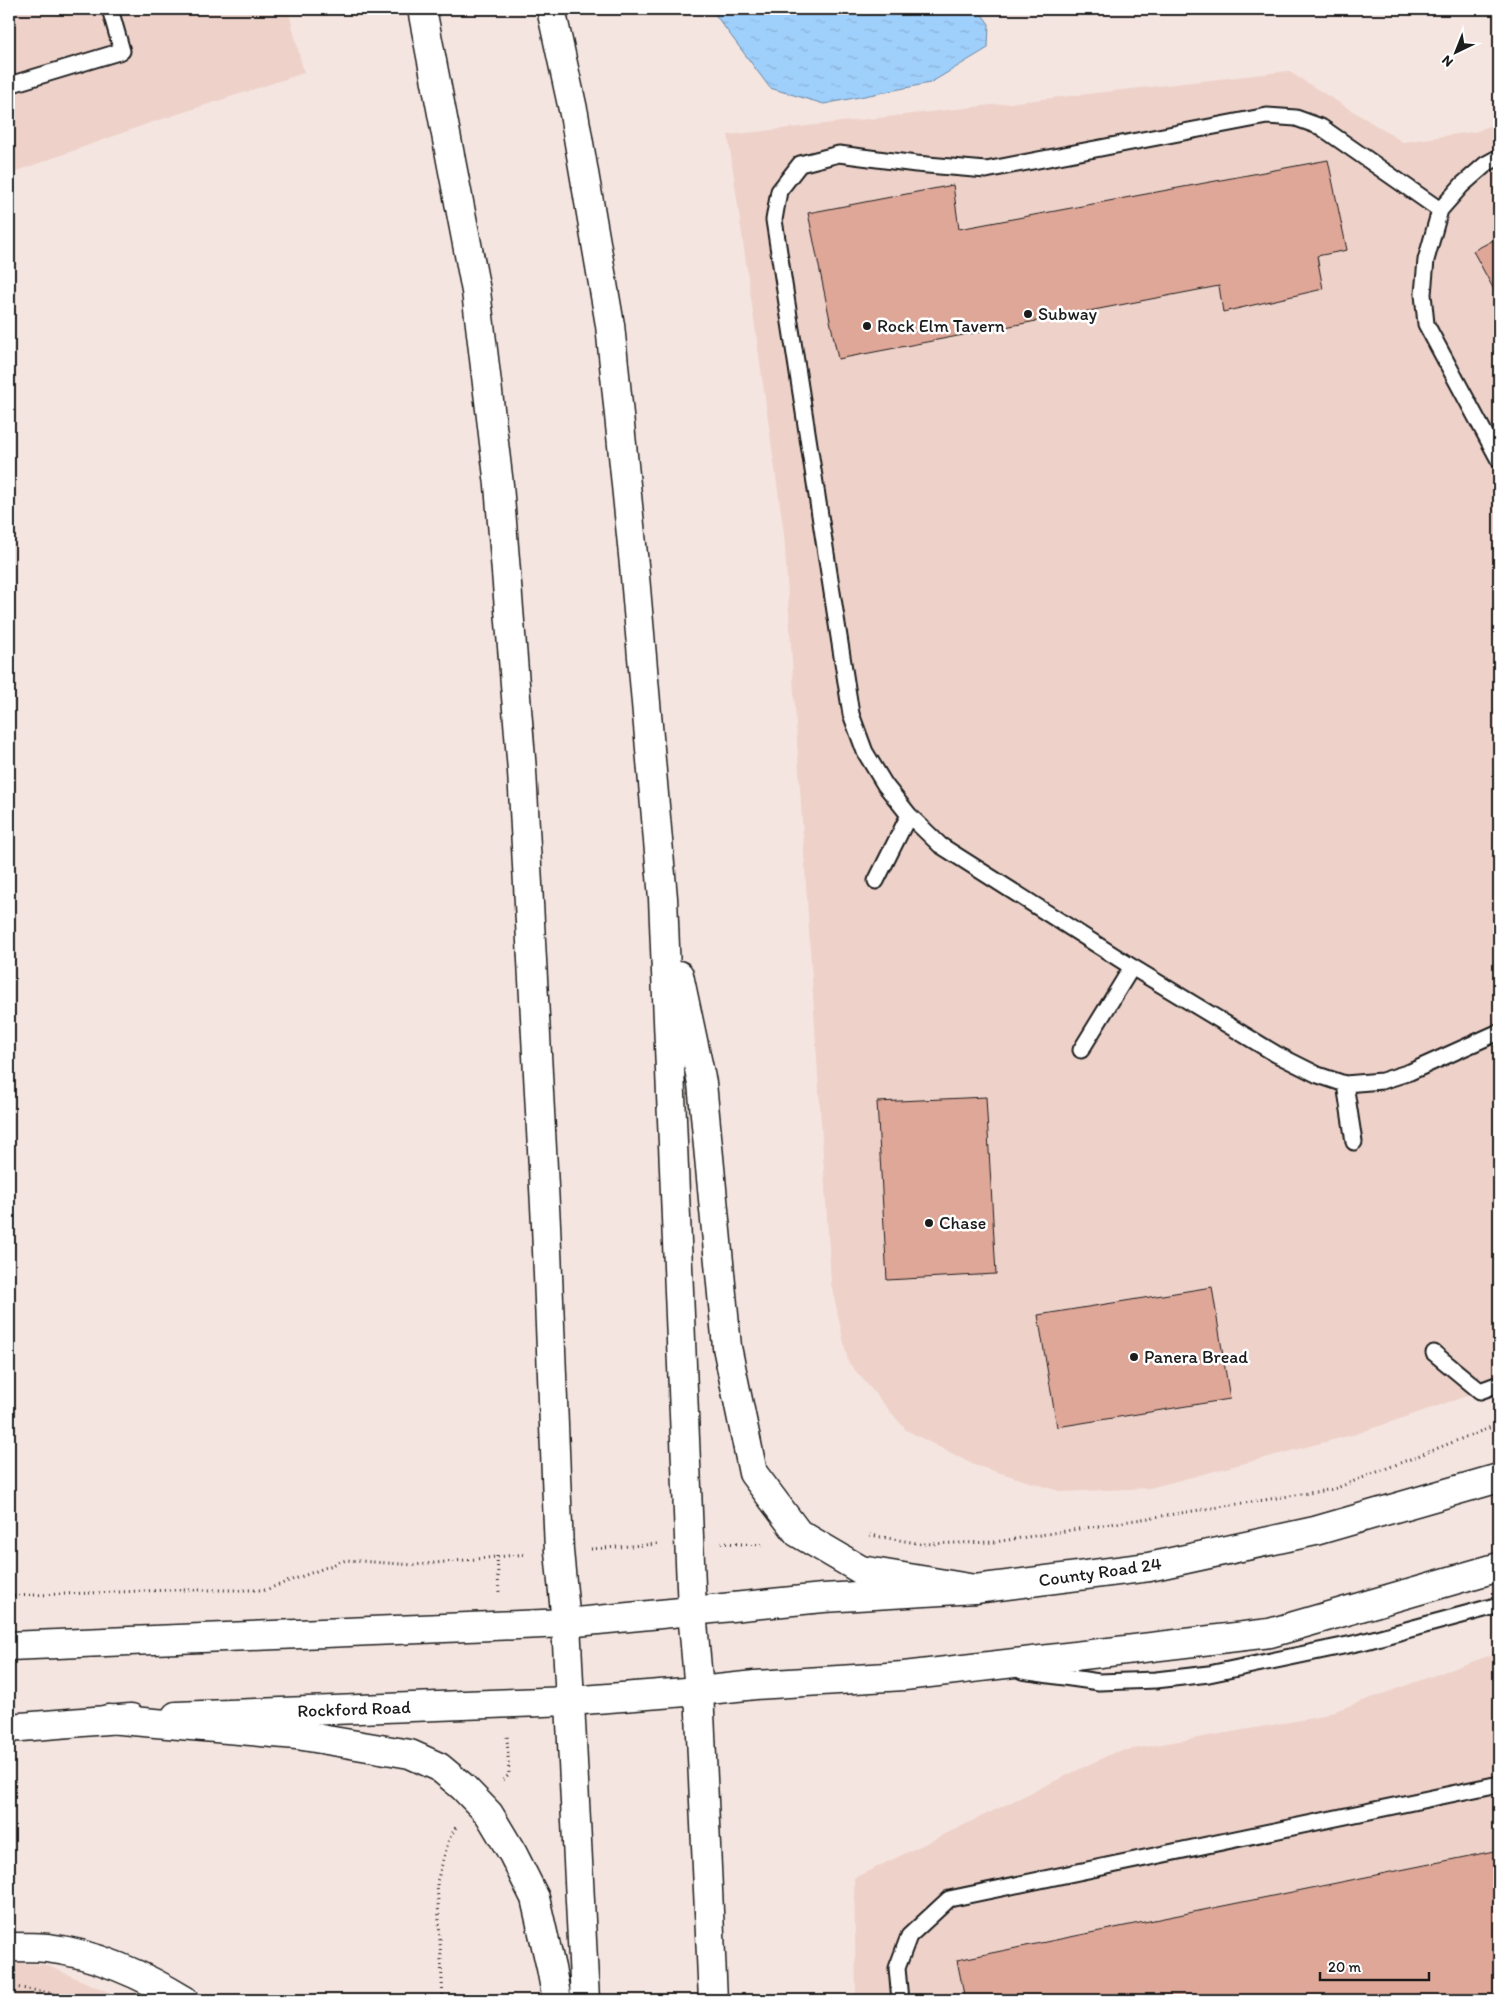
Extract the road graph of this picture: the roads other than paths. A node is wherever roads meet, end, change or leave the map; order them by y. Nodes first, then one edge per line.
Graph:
1 (110, 9) edge
2 (422, 9) edge
3 (551, 9) edge
4 (9, 85) edge
5 (1499, 157) edge
6 (1440, 210) junction
7 (1499, 460) edge
8 (909, 815) junction
9 (876, 881) dead end
10 (663, 898) junction
11 (1132, 967) junction
12 (1499, 1032) edge
13 (1081, 1050) dead end
14 (1345, 1084) junction
15 (1354, 1142) dead end
16 (1434, 1352) dead end
17 (1499, 1384) edge
18 (1499, 1478) edge
19 (1499, 1567) edge
20 (975, 1589) junction
21 (1499, 1605) edge
22 (692, 1611) junction
23 (566, 1623) junction
24 (9, 1646) edge
25 (988, 1666) junction
26 (699, 1691) junction
27 (570, 1701) junction
28 (108, 1719) junction
29 (9, 1728) edge
30 (1499, 1784) edge
31 (9, 1947) edge
32 (184, 2000) edge
33 (557, 2000) edge
34 (585, 2000) edge
35 (713, 2000) edge
36 (900, 2000) edge

1 - 4 lane
2 - 23 main road
3 - 10 main road
5 - 6 lane
6 - 7 lane
6 - 8 lane
8 - 9 lane
8 - 11 lane
10 - 20 main road
10 - 22 main road
11 - 13 lane
11 - 14 lane
12 - 14 lane
14 - 15 lane
16 - 17 lane
18 - 20 main road, County Road 24
19 - 25 main road
20 - 22 main road, County Road 24
21 - 25 lane
22 - 23 main road
22 - 26 main road
23 - 24 main road
23 - 27 main road
25 - 26 main road
26 - 27 main road, Rockford Road
26 - 35 main road
27 - 28 main road, Rockford Road
27 - 34 main road
28 - 29 main road, Rockford Road
28 - 33 main road
30 - 36 lane
31 - 32 main road

